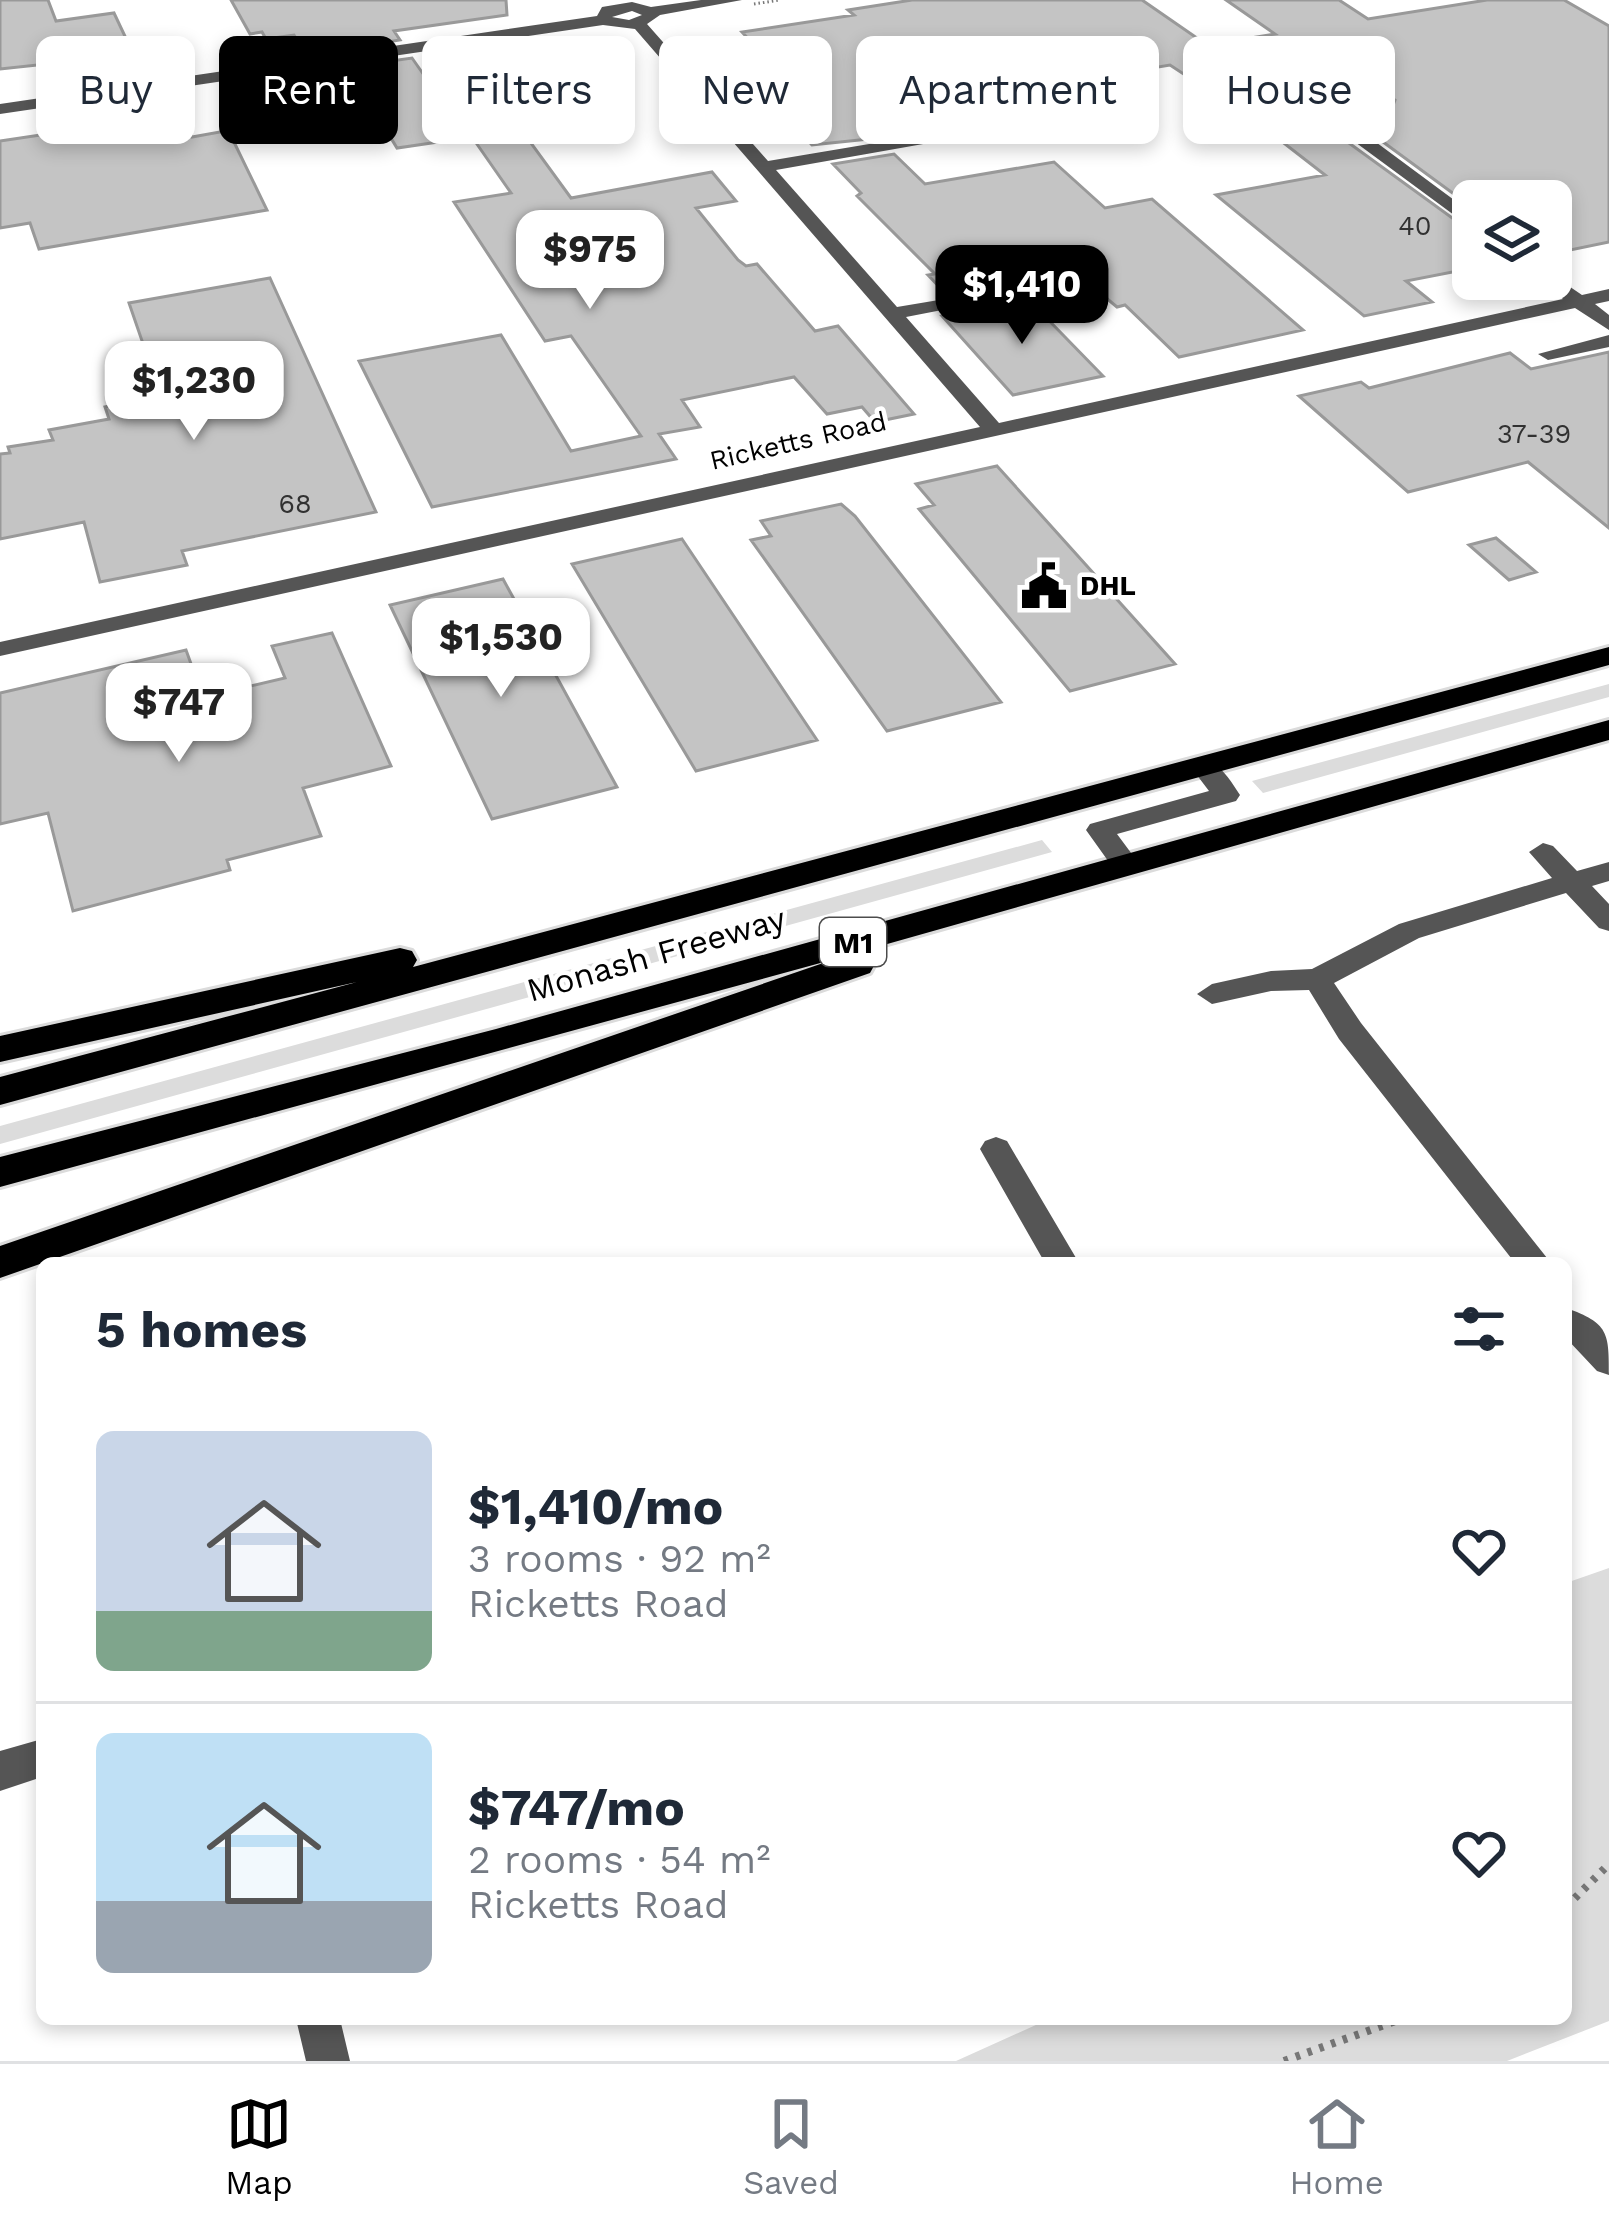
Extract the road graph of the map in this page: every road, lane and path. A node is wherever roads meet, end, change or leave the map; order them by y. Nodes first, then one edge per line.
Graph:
1 (734, 0) edge
2 (621, 3) edge
3 (645, 18) junction
4 (603, 20) junction
5 (0, 109) edge
6 (891, 144) edge
7 (1368, 144) edge
8 (764, 166) junction
9 (1452, 207) edge
10 (1022, 289) dead end
11 (1609, 295) edge
12 (1572, 297) edge
13 (1579, 302) junction
14 (893, 314) junction
15 (1609, 324) edge
16 (1609, 341) edge
17 (1548, 353) dead end
18 (993, 429) junction
19 (0, 649) edge
20 (1609, 656) edge
21 (1609, 730) edge
22 (1203, 766) junction
23 (1218, 839) junction
24 (1543, 852) dead end
25 (1126, 865) junction
26 (1609, 871) edge
27 (1572, 882) junction
28 (1609, 921) edge
29 (1317, 980) junction
30 (1212, 994) dead end
31 (0, 1049) edge
32 (0, 1091) edge
33 (996, 1149) dead end
34 (0, 1172) edge
35 (1059, 1257) edge
36 (1529, 1257) edge
37 (0, 1262) edge
38 (1572, 1325) edge
39 (1609, 1361) edge
40 (36, 1760) edge
41 (0, 1771) edge
42 (1609, 1864) edge
43 (1572, 1901) edge
44 (319, 2025) edge
45 (1384, 2025) edge
46 (328, 2061) edge
47 (1284, 2061) edge

1 - 3 street
2 - 3 street
2 - 4 street
3 - 4 street
3 - 8 street
4 - 5 street
6 - 8 street
7 - 9 street
8 - 14 street
10 - 14 street
11 - 13 street, Ricketts Road
12 - 13 street
13 - 15 street
13 - 18 street, Ricketts Road
14 - 18 street
16 - 17 street
18 - 19 street, Ricketts Road
20 - 22 highway, Monash Freeway / M1
21 - 23 highway, Monash Freeway / M1
22 - 25 street
22 - 31 highway
22 - 32 highway, Monash Freeway / M1
23 - 25 highway, Monash Freeway / M1
23 - 37 highway
24 - 27 street
25 - 34 highway, Monash Freeway / M1
26 - 27 street
27 - 28 street
27 - 29 street
29 - 30 street
29 - 36 street
33 - 35 street
38 - 39 street
40 - 41 street
42 - 43 path
44 - 46 street
45 - 47 path

